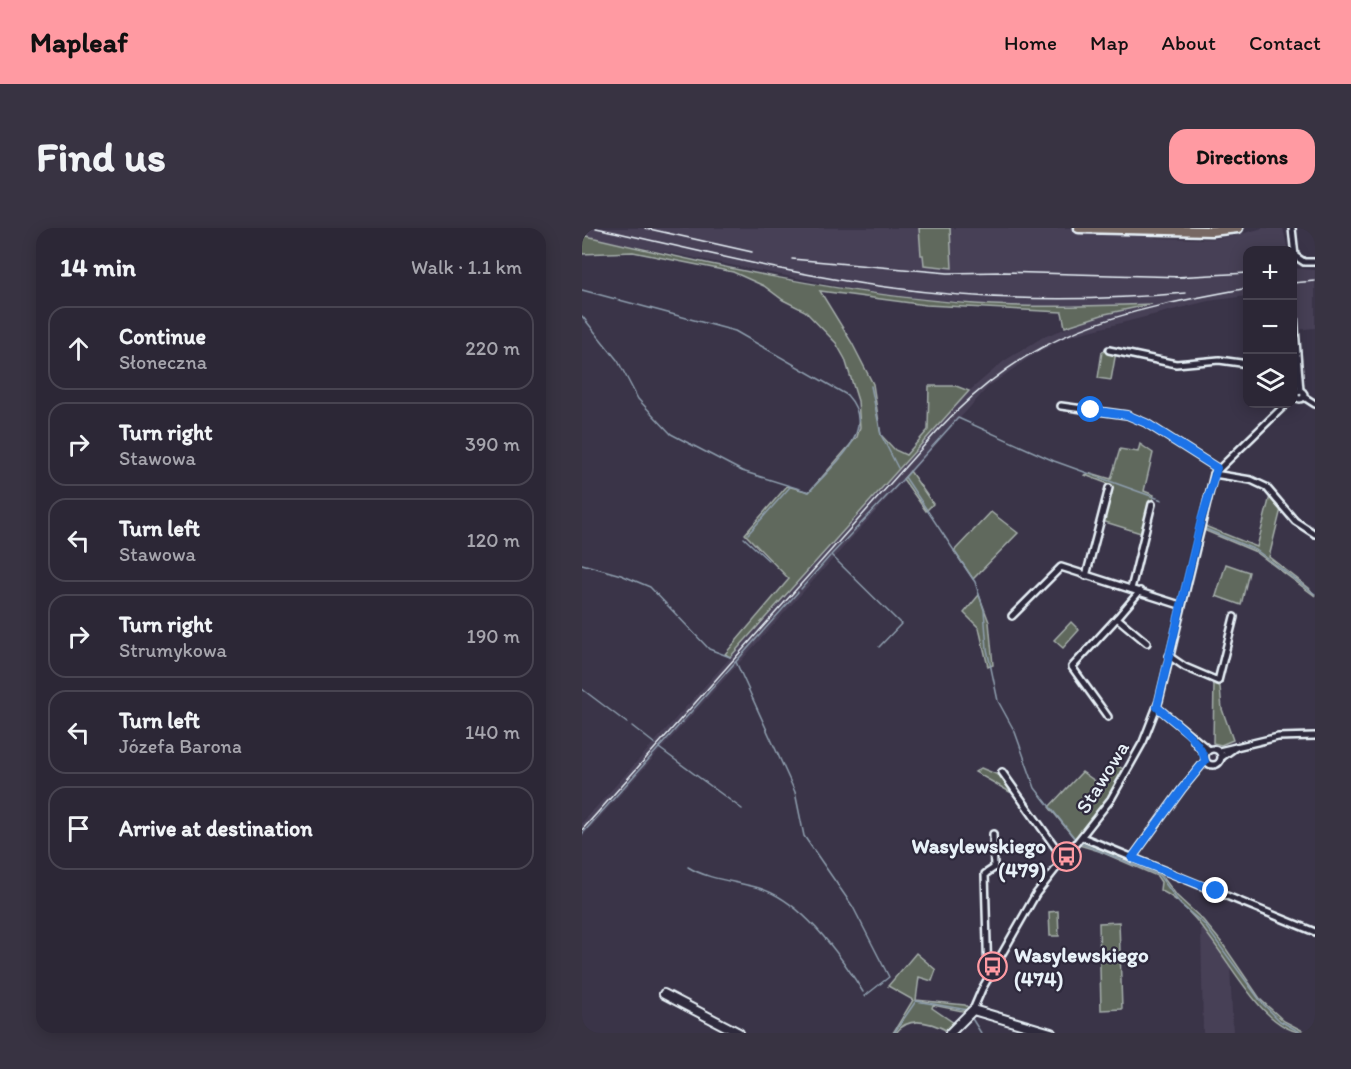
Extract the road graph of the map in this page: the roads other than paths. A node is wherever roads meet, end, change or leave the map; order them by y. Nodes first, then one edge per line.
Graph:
1 (1079, 228) edge
2 (1238, 228) edge
3 (1291, 229) edge
4 (1315, 262) edge
5 (1109, 350) dead end
6 (1243, 363) edge
7 (1297, 396) edge
8 (1315, 404) edge
9 (1061, 406) dead end
10 (1282, 408) edge
11 (1217, 468) junction
12 (1214, 474) junction
13 (1109, 488) dead end
14 (1152, 504) dead end
15 (1315, 534) edge
16 (1086, 576) junction
17 (1131, 589) junction
18 (1140, 591) junction
19 (1180, 605) junction
20 (1012, 616) dead end
21 (1234, 617) dead end
22 (1117, 618) junction
23 (1147, 643) dead end
24 (1169, 656) junction
25 (1157, 707) junction
26 (1108, 717) dead end
27 (1315, 736) edge
28 (1207, 752) junction
29 (1220, 754) junction
30 (1207, 763) junction
31 (1002, 772) dead end
32 (993, 834) dead end
33 (1082, 837) junction
34 (1063, 858) junction
35 (1132, 858) junction
36 (1315, 932) edge
37 (988, 979) junction
38 (664, 994) dead end
39 (970, 1012) junction
40 (739, 1033) edge
41 (950, 1033) edge
42 (1051, 1033) edge

1 - 2 main road
3 - 4 street
5 - 6 street
7 - 8 street
9 - 11 street
10 - 11 street, Stawowa
11 - 12 street, Stawowa
12 - 15 street
12 - 19 street, Stawowa
13 - 16 street
14 - 17 street
16 - 17 street
16 - 20 street
17 - 18 street
18 - 19 street
18 - 22 street
19 - 24 street, Stawowa
21 - 24 street
22 - 23 street
22 - 26 street
24 - 25 street, Stawowa
25 - 28 street
25 - 33 street, Stawowa
27 - 29 street
28 - 29 street
28 - 30 street
29 - 30 street
30 - 35 street
31 - 34 street
32 - 37 street
33 - 34 street, Stawowa
33 - 35 street
34 - 37 street, Stawowa
35 - 36 street
37 - 39 street, Stawowa
38 - 40 street
39 - 41 street
39 - 42 street

